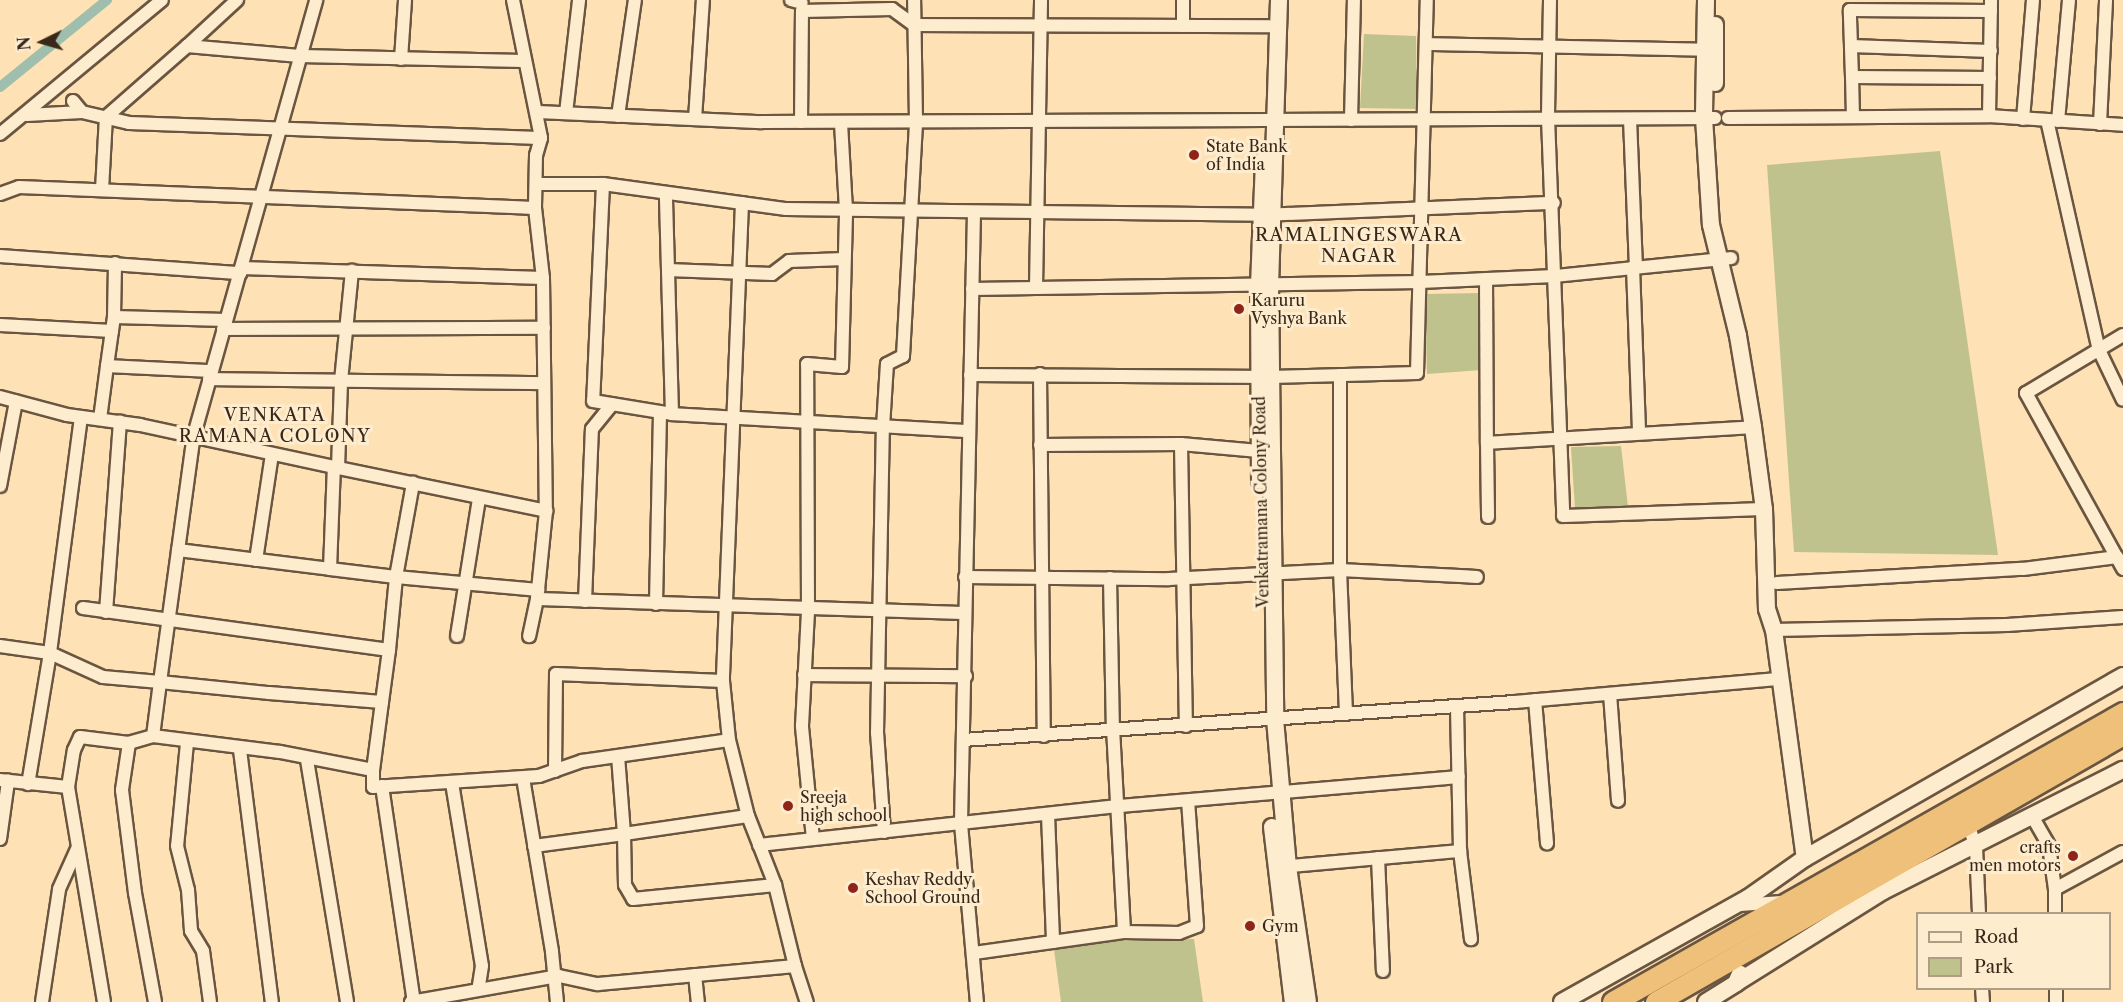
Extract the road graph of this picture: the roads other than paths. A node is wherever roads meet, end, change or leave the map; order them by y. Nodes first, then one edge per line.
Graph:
1 (162, 0) edge
2 (237, 0) edge
3 (316, 0) edge
4 (405, 0) edge
5 (513, 0) edge
6 (579, 0) edge
7 (635, 0) edge
8 (704, 0) edge
9 (914, 0) edge
10 (1041, 0) edge
11 (1183, 0) edge
12 (1269, 0) edge
13 (1279, 0) edge
14 (1354, 0) edge
15 (1427, 0) edge
16 (1550, 0) edge
17 (1706, 0) edge
18 (1716, 0) edge
19 (2033, 0) edge
20 (2069, 0) edge
21 (2106, 0) edge
22 (799, 3) edge
23 (1868, 5) edge
24 (1991, 6) edge
25 (914, 25) junction
26 (1041, 25) junction
27 (1183, 26) junction
28 (1269, 26) junction
29 (1426, 44) junction
30 (1550, 45) junction
31 (187, 46) junction
32 (1851, 46) junction
33 (1709, 50) junction
34 (1991, 51) junction
35 (300, 56) junction
36 (401, 58) junction
37 (523, 61) junction
38 (1852, 77) junction
39 (1990, 78) junction
40 (73, 100) dead end
41 (82, 112) junction
42 (538, 112) junction
43 (566, 113) junction
44 (27, 114) junction
45 (618, 116) junction
46 (1989, 116) junction
47 (106, 117) junction
48 (1853, 117) junction
49 (1548, 118) junction
50 (1716, 118) junction
51 (696, 119) junction
52 (1424, 119) junction
53 (1630, 119) junction
54 (2023, 119) junction
55 (1351, 120) junction
56 (916, 121) junction
57 (2053, 121) junction
58 (801, 122) junction
59 (841, 122) junction
60 (1271, 122) junction
61 (1041, 124) junction
62 (2100, 124) junction
63 (2123, 126) edge
64 (282, 129) junction
65 (0, 134) edge
66 (541, 138) junction
67 (536, 184) junction
68 (603, 184) junction
69 (102, 190) junction
70 (666, 193) junction
71 (0, 194) edge
72 (262, 198) junction
73 (742, 203) junction
74 (1554, 203) junction
75 (1422, 206) junction
76 (535, 208) junction
77 (846, 210) junction
78 (911, 211) junction
79 (974, 212) junction
80 (1039, 213) junction
81 (1268, 215) junction
82 (0, 256) edge
83 (844, 259) junction
84 (1726, 259) junction
85 (115, 263) junction
86 (1635, 267) junction
87 (241, 270) junction
88 (668, 270) junction
89 (352, 271) junction
90 (739, 273) junction
91 (1555, 276) junction
92 (543, 278) junction
93 (1486, 279) junction
94 (1420, 282) junction
95 (1265, 286) junction
96 (1036, 288) junction
97 (972, 289) junction
98 (114, 317) junction
99 (224, 324) junction
100 (0, 325) edge
101 (348, 328) junction
102 (544, 328) junction
103 (112, 331) junction
104 (2123, 335) edge
105 (1744, 343) junction
106 (2099, 350) junction
107 (107, 366) junction
108 (1040, 374) junction
109 (210, 375) junction
110 (970, 375) junction
111 (1340, 375) junction
112 (1265, 376) junction
113 (341, 381) junction
114 (544, 383) junction
115 (0, 397) edge
116 (2123, 400) edge
117 (16, 401) junction
118 (612, 404) junction
119 (666, 413) junction
120 (81, 417) junction
121 (733, 418) junction
122 (100, 419) junction
123 (120, 422) junction
124 (807, 423) junction
125 (883, 427) junction
126 (1753, 427) junction
127 (969, 431) junction
128 (1639, 432) junction
129 (194, 435) junction
130 (1559, 438) junction
131 (1487, 442) junction
132 (1180, 444) junction
133 (1040, 446) junction
134 (1259, 451) junction
135 (273, 454) junction
136 (336, 467) junction
137 (413, 483) junction
138 (0, 486) edge
139 (479, 498) junction
140 (1764, 509) junction
141 (546, 512) junction
142 (1488, 517) dead end
143 (178, 550) junction
144 (256, 560) junction
145 (2120, 563) edge
146 (330, 569) junction
147 (1340, 570) junction
148 (965, 577) junction
149 (1266, 577) junction
150 (1477, 577) dead end
151 (396, 578) junction
152 (1041, 578) junction
153 (1110, 578) junction
154 (1181, 579) junction
155 (1777, 583) junction
156 (466, 584) junction
157 (538, 594) junction
158 (585, 601) junction
159 (656, 604) junction
160 (726, 607) junction
161 (82, 608) dead end
162 (808, 611) junction
163 (106, 612) junction
164 (881, 612) junction
165 (964, 613) junction
166 (2123, 617) edge
167 (168, 620) junction
168 (1774, 630) junction
169 (458, 636) dead end
170 (529, 636) dead end
171 (0, 646) edge
172 (389, 650) junction
173 (50, 653) junction
174 (879, 673) junction
175 (804, 675) junction
176 (966, 676) junction
177 (2123, 676) edge
178 (1780, 679) junction
179 (723, 681) junction
180 (160, 682) junction
181 (1610, 694) junction
182 (1534, 700) junction
183 (382, 702) junction
184 (1457, 706) junction
185 (2123, 713) edge
186 (1346, 714) junction
187 (1270, 720) junction
188 (1186, 726) junction
189 (1113, 728) junction
190 (2123, 734) edge
191 (153, 736) junction
192 (1044, 736) junction
193 (729, 740) junction
194 (963, 740) junction
195 (129, 743) junction
196 (187, 743) junction
197 (240, 750) junction
198 (618, 756) junction
199 (307, 760) junction
200 (374, 770) junction
201 (2123, 770) edge
202 (555, 771) junction
203 (1459, 777) junction
204 (523, 778) junction
205 (4, 781) edge
206 (452, 783) junction
207 (28, 784) junction
208 (382, 786) junction
209 (68, 787) junction
210 (1274, 794) junction
211 (1188, 801) junction
212 (1618, 801) dead end
213 (1120, 806) junction
214 (1048, 815) junction
215 (748, 816) junction
216 (2032, 816) junction
217 (961, 824) junction
218 (1968, 824) junction
219 (884, 832) junction
220 (624, 834) junction
221 (0, 839) edge
222 (813, 839) junction
223 (1547, 843) dead end
224 (759, 844) junction
225 (534, 846) junction
226 (1976, 847) junction
227 (77, 849) junction
228 (1460, 851) junction
229 (2123, 852) edge
230 (1378, 858) junction
231 (1805, 858) junction
232 (1282, 867) junction
233 (775, 885) junction
234 (2055, 889) junction
235 (1790, 902) junction
236 (1736, 905) junction
237 (1979, 912) edge
238 (2055, 912) edge
239 (1124, 932) junction
240 (1471, 939) dead end
241 (1053, 942) junction
242 (1751, 948) junction
243 (974, 953) junction
244 (795, 966) junction
245 (1383, 971) dead end
246 (695, 975) junction
247 (552, 977) junction
248 (1736, 983) junction
249 (482, 989) junction
250 (42, 1002) edge
251 (104, 1002) edge
252 (156, 1002) edge
253 (210, 1002) edge
254 (272, 1002) edge
255 (347, 1002) edge
256 (413, 1002) edge
257 (489, 1002) edge
258 (557, 1002) edge
259 (698, 1002) edge
260 (807, 1002) edge
261 (977, 1002) edge
262 (1293, 1002) edge
263 (1308, 1002) edge
264 (1562, 1002) edge
265 (1613, 1002) edge
266 (1656, 1002) edge
267 (1706, 1002) edge

1 - 44 street
2 - 31 street
3 - 35 street
4 - 36 street
5 - 37 street
6 - 43 street
7 - 45 street
8 - 51 street
9 - 25 street
10 - 26 street
11 - 27 street
12 - 28 street, Venkatramana Colony Road
13 - 60 street
14 - 55 street
15 - 29 street
16 - 30 street
17 - 33 street
18 - 33 street
19 - 54 street
20 - 57 street
21 - 62 street
22 - 25 street
22 - 58 street
23 - 24 street
23 - 32 street
24 - 34 street
25 - 26 street
25 - 56 street
26 - 27 street
26 - 61 street
27 - 28 street
28 - 60 street, Venkatramana Colony Road
29 - 30 street
29 - 52 street
30 - 33 street
30 - 49 street
31 - 35 street
31 - 47 street
32 - 34 street
32 - 38 street
33 - 50 street
34 - 39 street
35 - 36 street
35 - 64 street
36 - 37 street
37 - 42 street
38 - 39 street
38 - 48 street
39 - 46 street
40 - 41 street
41 - 44 street
41 - 47 street
42 - 43 street
42 - 66 street
43 - 45 street
44 - 65 street
45 - 51 street
46 - 48 street
46 - 54 street
47 - 64 street
47 - 69 street
48 - 50 street
49 - 52 street
49 - 53 street
49 - 74 street
50 - 53 street
50 - 84 street
51 - 58 street
52 - 55 street
52 - 75 street
53 - 86 street
54 - 57 street
55 - 60 street
56 - 59 street
56 - 61 street
56 - 78 street
57 - 62 street
57 - 106 street
58 - 59 street
59 - 77 street
60 - 61 street
60 - 81 street, Venkatramana Colony Road
61 - 80 street
62 - 63 street
64 - 66 street
64 - 72 street
66 - 67 street
67 - 68 street
67 - 76 street
68 - 70 street
68 - 118 street
69 - 71 street
69 - 72 street
70 - 73 street
70 - 88 street
72 - 76 street
72 - 87 street
73 - 77 street
73 - 90 street
74 - 75 street
74 - 91 street
75 - 81 street
75 - 94 street
76 - 92 street
77 - 78 street
77 - 83 street
78 - 79 street
78 - 125 street
79 - 80 street
79 - 97 street
80 - 81 street
80 - 96 street
81 - 95 street, Venkatramana Colony Road
82 - 85 street
83 - 90 street
83 - 124 street
84 - 86 street
84 - 105 street
85 - 87 street
85 - 98 street
86 - 91 street
86 - 128 street
87 - 89 street
87 - 99 street
88 - 90 street
88 - 119 street
89 - 92 street
89 - 101 street
90 - 121 street
91 - 93 street
91 - 130 street
92 - 102 street
93 - 94 street
93 - 131 street
94 - 95 street
94 - 111 street
95 - 96 street
95 - 112 street, Venkatramana Colony Road
96 - 97 street
97 - 110 street
98 - 99 street
98 - 103 street
99 - 101 street
99 - 109 street
100 - 103 street
101 - 102 street
101 - 113 street
102 - 114 street
103 - 107 street
104 - 106 street
105 - 126 street
105 - 155 street
106 - 116 street
106 - 145 street
107 - 109 street
107 - 122 street
108 - 110 street
108 - 112 street
108 - 133 street
109 - 113 street
109 - 129 street
110 - 127 street
111 - 112 street
111 - 147 street
112 - 134 street, Venkatramana Colony Road
112 - 149 street
113 - 114 street
113 - 136 street
114 - 141 street
115 - 117 street
117 - 120 street
117 - 138 street
118 - 119 street
118 - 158 street
119 - 121 street
119 - 159 street
120 - 122 street
120 - 173 street
121 - 124 street
121 - 160 street
122 - 123 street
123 - 129 street
123 - 163 street
124 - 125 street
124 - 162 street
125 - 127 street
125 - 164 street
126 - 128 street
126 - 140 street
127 - 148 street
128 - 130 street
129 - 135 street
129 - 143 street
130 - 131 street
130 - 140 street
131 - 142 street
132 - 133 street
132 - 134 street
132 - 154 street
133 - 152 street
134 - 149 street, Venkatramana Colony Road
135 - 136 street
135 - 144 street
136 - 137 street
136 - 146 street
137 - 139 street
137 - 151 street
139 - 141 street
139 - 156 street
140 - 168 street
141 - 157 street
143 - 144 street
143 - 167 street
144 - 146 street
145 - 155 street
146 - 151 street
147 - 149 street
147 - 150 street
147 - 186 street
148 - 152 street
148 - 165 street
149 - 154 street
149 - 187 street, Venkatramana Colony Road
151 - 156 street
151 - 172 street
152 - 153 street
152 - 192 street
153 - 154 street
153 - 189 street
154 - 188 street
155 - 168 street
156 - 157 street
156 - 169 street
157 - 158 street
157 - 170 street
158 - 159 street
159 - 160 street
160 - 162 street
160 - 179 street
161 - 163 street
162 - 164 street
162 - 175 street
163 - 167 street
164 - 165 street
164 - 174 street
165 - 176 street
166 - 168 street
167 - 172 street
167 - 180 street
168 - 178 street
171 - 173 street
172 - 183 street
173 - 180 street
173 - 207 street
174 - 175 street
174 - 176 street
174 - 219 street
175 - 222 street
176 - 194 street
177 - 231 street
178 - 181 street
178 - 231 street
179 - 193 street
179 - 202 street
180 - 183 street
180 - 191 street
181 - 182 street
181 - 212 street
182 - 184 street
182 - 223 street
183 - 200 street
184 - 186 street
184 - 203 street
185 - 235 highway
186 - 187 street
187 - 188 street
187 - 210 street, Venkatramana Colony Road
188 - 189 street
189 - 192 street
189 - 213 street
190 - 218 highway
191 - 195 street
191 - 196 street
192 - 194 street
193 - 198 street
193 - 215 street
194 - 217 street
195 - 209 street
195 - 252 street
196 - 197 street
196 - 253 street
197 - 199 street
197 - 254 street
198 - 202 street
198 - 220 street
199 - 200 street
199 - 255 street
200 - 208 street
201 - 216 street
202 - 204 street
203 - 210 street
203 - 228 street
204 - 206 street
204 - 225 street
205 - 207 street
205 - 221 street
206 - 208 street
206 - 249 street
207 - 209 street
208 - 256 street
209 - 227 street
210 - 211 street
210 - 232 street, Venkatramana Colony Road
211 - 213 street
211 - 239 street
213 - 214 street
213 - 239 street
214 - 217 street
214 - 241 street
215 - 220 street
215 - 224 street
216 - 226 street
216 - 234 street
217 - 219 street
217 - 243 street
218 - 226 street
218 - 242 highway
219 - 222 street
220 - 225 street
220 - 233 street
222 - 224 street
224 - 233 street
225 - 247 street
226 - 237 street
226 - 248 street
227 - 250 street
227 - 251 street
228 - 230 street
228 - 240 street
229 - 234 street
230 - 232 street
230 - 245 street
231 - 236 street
232 - 262 street, Venkatramana Colony Road
232 - 263 street
233 - 244 street
234 - 238 street
235 - 236 street
235 - 265 highway
236 - 264 street
239 - 241 street
241 - 243 street
242 - 248 street
242 - 266 highway
243 - 261 street
244 - 246 street
244 - 260 street
246 - 247 street
246 - 259 street
247 - 249 street
247 - 258 street
248 - 267 street
249 - 256 street
249 - 257 street

